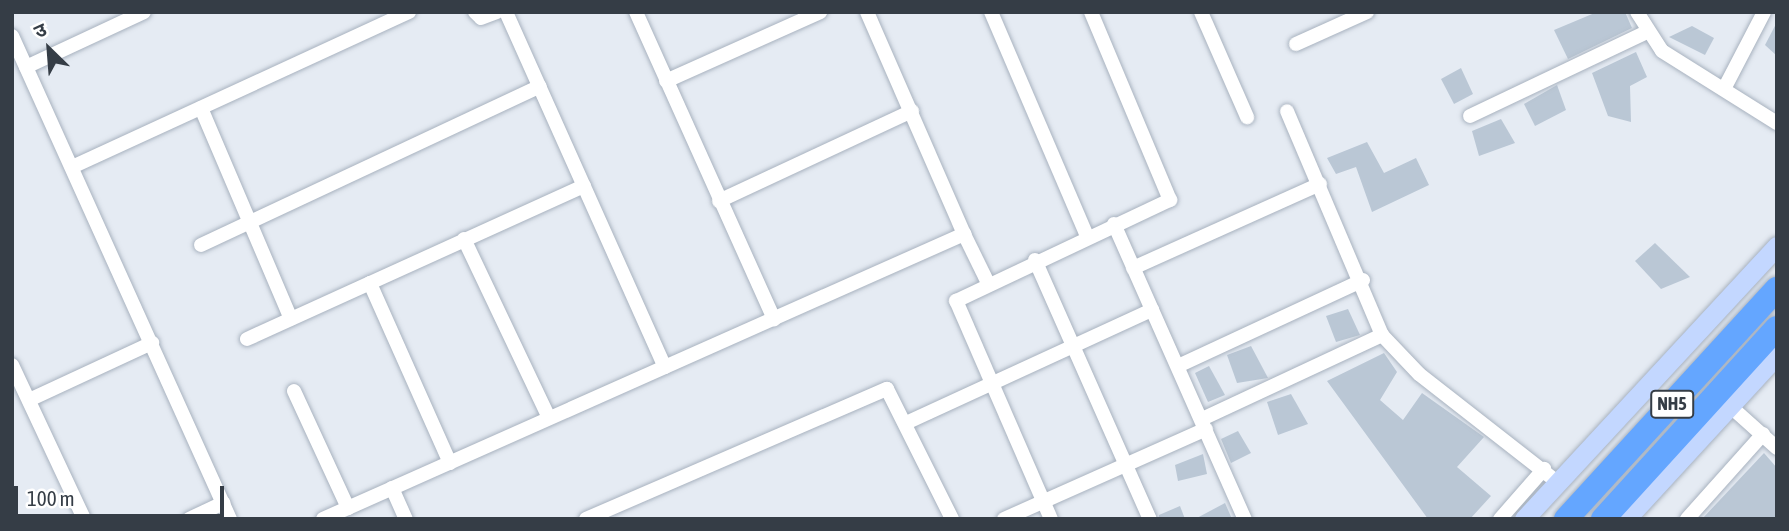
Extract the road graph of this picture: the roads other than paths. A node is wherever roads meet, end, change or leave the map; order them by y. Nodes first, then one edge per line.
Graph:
1 (144, 12) edge
2 (409, 12) edge
3 (475, 12) edge
4 (497, 12) edge
5 (506, 12) edge
6 (636, 12) edge
7 (820, 12) edge
8 (867, 12) edge
9 (990, 12) edge
10 (1091, 12) edge
11 (1201, 12) edge
12 (1367, 12) edge
13 (1637, 12) edge
14 (1764, 12) edge
15 (1647, 32) junction
16 (12, 36) edge
17 (1296, 44) dead end
18 (26, 67) junction
19 (666, 81) junction
20 (540, 86) junction
21 (1724, 89) junction
22 (201, 108) junction
23 (912, 111) junction
24 (1287, 111) dead end
25 (1470, 116) dead end
26 (1247, 117) dead end
27 (1777, 123) edge
28 (72, 167) junction
29 (1320, 184) junction
30 (584, 186) junction
31 (719, 201) junction
32 (248, 221) junction
33 (1114, 224) junction
34 (964, 234) junction
35 (1087, 236) junction
36 (464, 239) junction
37 (201, 245) dead end
38 (1777, 246) edge
39 (1035, 260) junction
40 (1133, 268) junction
41 (1363, 280) junction
42 (987, 281) junction
43 (370, 283) junction
44 (1777, 289) edge
45 (1152, 310) junction
46 (291, 319) junction
47 (774, 319) junction
48 (1777, 328) edge
49 (1382, 335) junction
50 (247, 339) dead end
51 (152, 343) junction
52 (1073, 346) junction
53 (1777, 355) edge
54 (12, 365) edge
55 (1178, 366) junction
56 (665, 367) junction
57 (990, 383) junction
58 (294, 391) dead end
59 (29, 400) junction
60 (1730, 406) junction
61 (549, 418) junction
62 (906, 423) junction
63 (1204, 424) junction
64 (1763, 434) junction
65 (1777, 448) edge
66 (450, 463) junction
67 (1126, 463) junction
68 (1550, 475) junction
69 (392, 488) junction
70 (1044, 501) junction
71 (223, 503) junction
72 (348, 508) junction
73 (84, 519) edge
74 (189, 519) edge
75 (230, 519) edge
76 (323, 519) edge
77 (406, 519) edge
78 (586, 519) edge
79 (952, 519) edge
80 (1004, 519) edge
81 (1051, 519) edge
82 (1150, 519) edge
83 (1245, 519) edge
84 (1500, 519) edge
85 (1524, 519) edge
86 (1566, 519) edge
87 (1603, 519) edge
88 (1626, 519) edge
89 (1687, 519) edge

1 - 18 street
2 - 22 street
3 - 4 street
5 - 20 street
6 - 19 street
7 - 19 street
8 - 23 street
9 - 35 street
10 - 33 street
11 - 26 street
12 - 17 street
13 - 15 street
14 - 21 street
15 - 21 street
15 - 25 street
16 - 18 street
18 - 28 street
19 - 31 street
20 - 30 street
20 - 32 street
21 - 27 street
22 - 28 street
22 - 32 street
23 - 31 street
23 - 34 street
24 - 29 street
28 - 51 street
29 - 40 street
29 - 41 street
30 - 36 street
30 - 56 street
31 - 47 street
32 - 37 street
32 - 46 street
33 - 35 street
33 - 40 street
34 - 42 street
34 - 47 street
35 - 39 street
36 - 43 street
36 - 61 street
38 - 68 main road
39 - 42 street
39 - 52 street
40 - 45 street
41 - 49 street
41 - 55 street
42 - 57 street
43 - 46 street
43 - 66 street
44 - 86 highway, NH5
45 - 52 street
45 - 55 street
46 - 50 street
47 - 56 street
48 - 87 highway, NH5
49 - 63 street
49 - 68 street
51 - 59 street
51 - 71 street
52 - 57 street
52 - 67 street
53 - 60 main road
54 - 59 street
55 - 63 street
56 - 61 street
57 - 62 street
57 - 70 street
58 - 72 street
59 - 73 street
60 - 64 street
60 - 88 main road
61 - 66 street
62 - 78 street
62 - 79 street
63 - 67 street
63 - 83 street
64 - 65 street
64 - 89 street
66 - 69 street
67 - 70 street
67 - 82 street
68 - 84 street
68 - 85 main road
69 - 72 street
69 - 77 street
70 - 80 street
70 - 81 street
71 - 74 street
71 - 75 street
72 - 76 street

